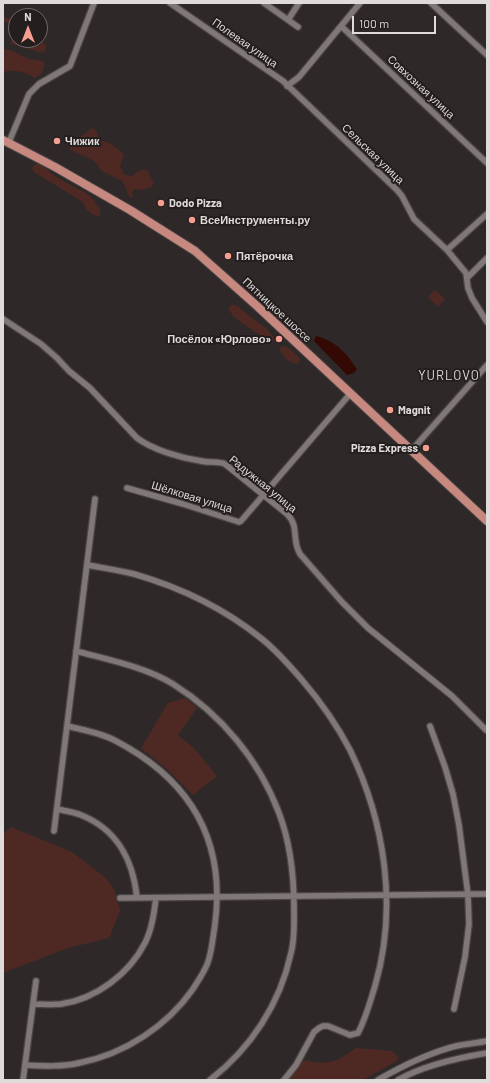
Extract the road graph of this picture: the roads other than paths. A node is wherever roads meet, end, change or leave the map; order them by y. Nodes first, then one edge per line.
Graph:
1 (94, 3) edge
2 (170, 3) edge
3 (264, 3) edge
4 (299, 3) edge
5 (360, 3) edge
6 (431, 3) edge
7 (288, 20) junction
8 (341, 26) junction
9 (298, 27) dead end
10 (487, 55) edge
11 (287, 86) junction
12 (6, 141) edge
13 (487, 163) edge
14 (487, 214) edge
15 (447, 250) junction
16 (487, 258) edge
17 (467, 278) junction
18 (3, 319) edge
19 (487, 322) edge
20 (487, 365) edge
21 (350, 394) junction
22 (411, 451) junction
23 (127, 488) dead end
24 (264, 496) junction
25 (96, 499) dead end
26 (487, 521) edge
27 (87, 565) junction
28 (76, 651) junction
29 (67, 726) junction
30 (430, 726) dead end
31 (486, 730) edge
32 (57, 809) junction
33 (54, 831) dead end
34 (487, 894) edge
35 (386, 895) junction
36 (468, 895) junction
37 (294, 896) junction
38 (218, 897) junction
39 (120, 898) dead end
40 (137, 898) junction
41 (156, 898) junction
42 (36, 981) dead end
43 (33, 1004) junction
44 (454, 1009) dead end
45 (487, 1041) edge
46 (487, 1053) edge
47 (25, 1065) junction
48 (23, 1080) edge
49 (210, 1080) edge
50 (284, 1080) edge
51 (378, 1080) edge
52 (398, 1080) edge

1 - 12 street
2 - 11 street, Полевая улица
3 - 7 street
4 - 7 street
5 - 8 street
6 - 10 street
7 - 9 street
8 - 11 street
8 - 13 street, Совхозная улица
11 - 15 street, Сельская улица
12 - 21 main road, Пятницкое шоссе
14 - 15 street
15 - 17 street, Сельская улица
16 - 17 street
17 - 19 street, Сельская улица
18 - 24 street, Радужная улица
20 - 22 street
21 - 22 main road, Пятницкое шоссе
21 - 24 street
22 - 26 main road, Пятницкое шоссе
23 - 24 street, Шёлковая улица
24 - 31 street, Радужная улица
25 - 27 street
27 - 28 street
27 - 35 street
28 - 29 street
28 - 37 street
29 - 32 street
29 - 38 street
30 - 36 street
32 - 33 street
32 - 40 street
34 - 36 street
35 - 36 street
35 - 37 street
35 - 50 street
36 - 44 street
37 - 38 street
37 - 49 street
38 - 41 street
38 - 47 street
39 - 40 street
40 - 41 street
41 - 43 street
42 - 43 street
43 - 47 street
45 - 51 street
46 - 52 street
47 - 48 street

